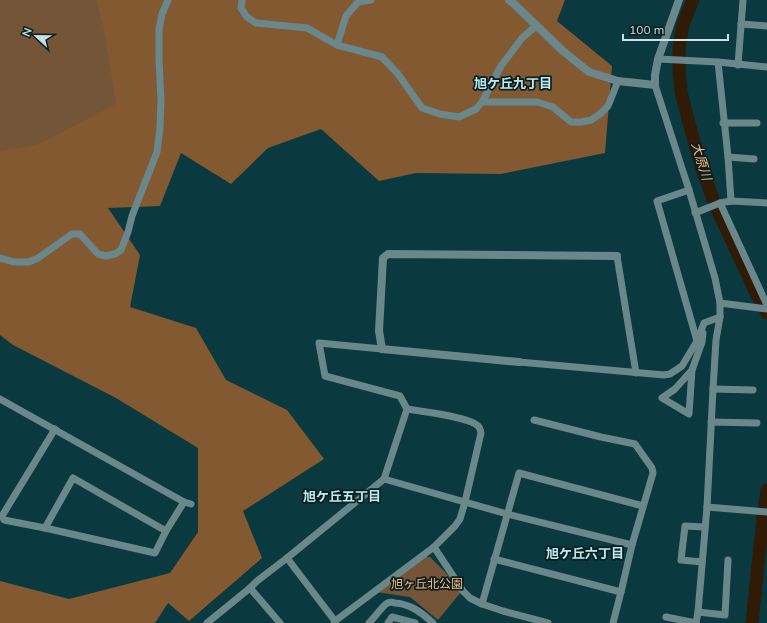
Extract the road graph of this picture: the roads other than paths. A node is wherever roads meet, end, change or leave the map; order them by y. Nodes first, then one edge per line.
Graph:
1 (168, 0) edge
2 (242, 0) edge
3 (370, 0) edge
4 (508, 0) edge
5 (679, 0) edge
6 (743, 0) edge
7 (741, 24) junction
8 (536, 26) junction
9 (767, 26) edge
10 (337, 45) junction
11 (658, 59) junction
12 (718, 62) junction
13 (738, 65) junction
14 (767, 67) edge
15 (618, 81) junction
16 (655, 86) junction
17 (482, 102) junction
18 (724, 123) junction
19 (757, 123) dead end
20 (728, 157) junction
21 (754, 159) dead end
22 (689, 190) junction
23 (731, 202) junction
24 (720, 203) junction
25 (767, 203) edge
26 (695, 213) junction
27 (617, 256) joint
28 (0, 258) edge
29 (720, 304) junction
30 (767, 305) edge
31 (767, 309) edge
32 (720, 317) junction
33 (704, 323) junction
34 (697, 341) junction
35 (382, 349) junction
36 (518, 362) joint
37 (692, 370) junction
38 (636, 373) junction
39 (713, 389) junction
40 (753, 390) dead end
41 (0, 399) edge
42 (407, 409) junction
43 (534, 420) dead end
44 (711, 422) junction
45 (757, 423) dead end
46 (55, 429) junction
47 (384, 479) junction
48 (184, 502) junction
49 (465, 502) junction
50 (191, 504) dead end
51 (644, 506) junction
52 (706, 507) junction
53 (767, 512) edge
54 (507, 514) junction
55 (704, 527) junction
56 (45, 528) junction
57 (166, 531) junction
58 (632, 545) junction
59 (434, 547) junction
60 (287, 558) junction
61 (494, 559) junction
62 (728, 560) dead end
63 (702, 562) junction
64 (250, 588) junction
65 (621, 592) junction
66 (482, 604) junction
67 (698, 612) junction
68 (666, 617) dead end
69 (216, 620) edge
70 (334, 622) edge
71 (206, 623) edge
72 (280, 623) edge
73 (369, 623) edge
74 (388, 623) edge
75 (416, 623) edge
76 (433, 623) edge
77 (548, 623) edge
78 (613, 623) edge
79 (696, 623) edge

1 - 28 street
2 - 10 street
3 - 10 street
4 - 8 street
5 - 11 street
6 - 7 street
7 - 9 street
7 - 13 street
8 - 15 street
8 - 17 street
10 - 17 street
11 - 12 street
11 - 16 street
12 - 13 street
12 - 18 street
13 - 14 street
15 - 16 street
15 - 17 street
16 - 22 street
18 - 19 street
18 - 20 street
20 - 21 street
20 - 23 street
22 - 26 street
22 - 34 street
23 - 24 street
23 - 25 street
24 - 26 street
24 - 30 street
26 - 29 street
27 - 35 street
27 - 38 street
29 - 31 street
29 - 32 street
32 - 33 street
32 - 39 street
33 - 34 street
33 - 37 street
34 - 38 street
35 - 36 street
35 - 42 street
36 - 38 street
37 - 37 street
39 - 40 street
39 - 44 street
41 - 46 street
42 - 47 street
42 - 49 street
43 - 51 street
44 - 45 street
44 - 52 street
46 - 48 street
46 - 56 street
47 - 49 street
47 - 60 street
48 - 50 street
48 - 57 street
49 - 54 street
49 - 59 street
51 - 54 street
51 - 58 street
52 - 53 street
52 - 55 street
54 - 58 street
54 - 61 street
55 - 63 street
55 - 63 street
56 - 57 street
56 - 57 street
58 - 65 street
59 - 66 street
59 - 70 street
60 - 64 street
60 - 70 street
61 - 65 street
61 - 66 street
62 - 67 street
63 - 67 street
64 - 69 street
64 - 72 street
65 - 78 street
66 - 77 street
67 - 79 street
68 - 79 street
69 - 71 street
73 - 76 street
74 - 75 street

